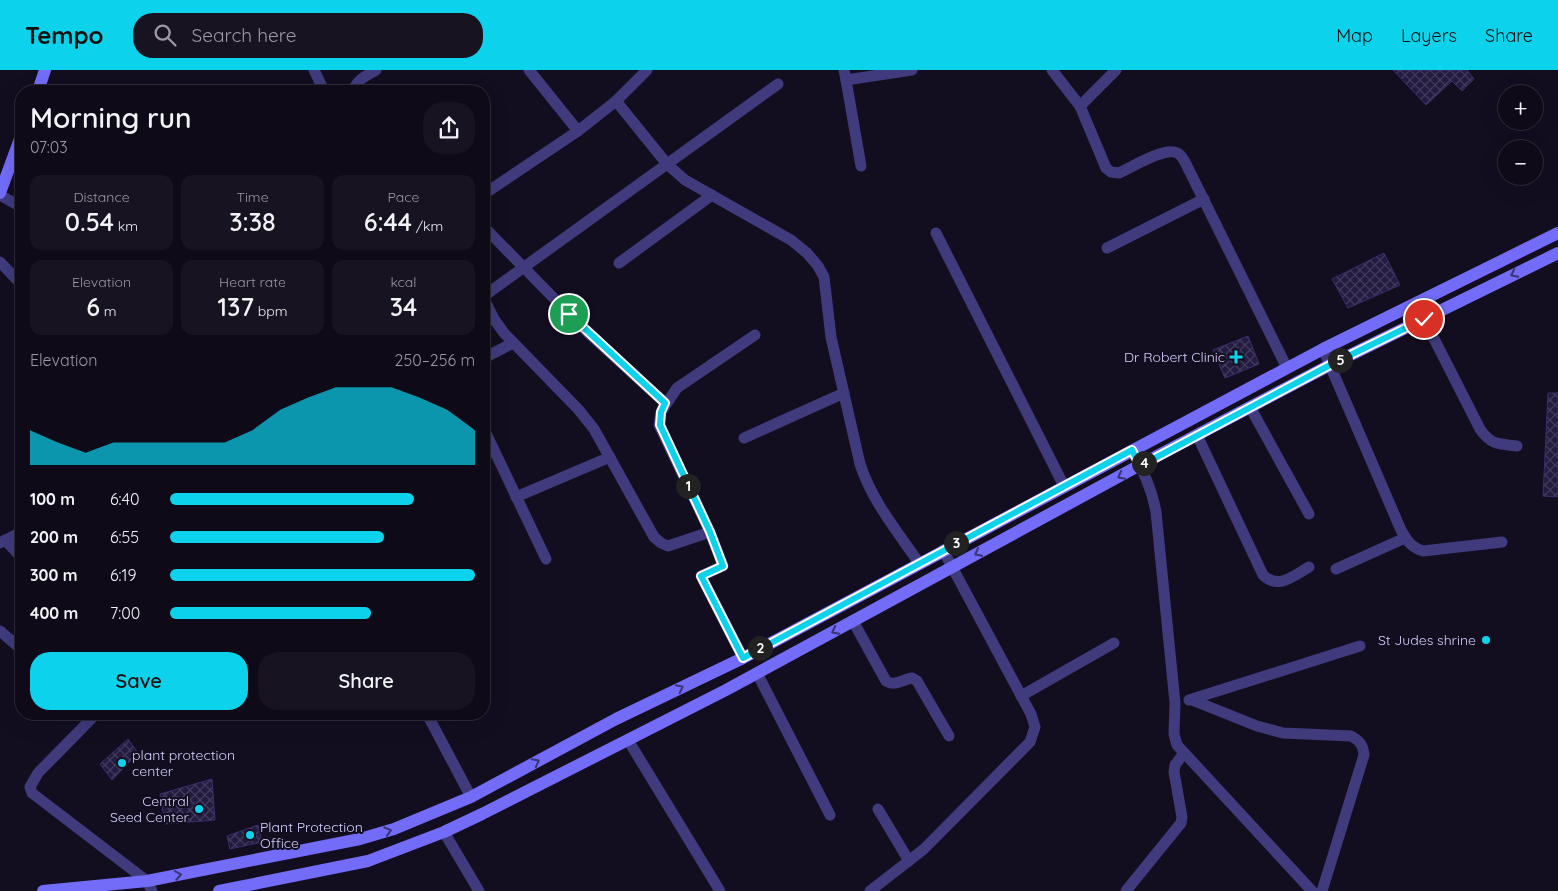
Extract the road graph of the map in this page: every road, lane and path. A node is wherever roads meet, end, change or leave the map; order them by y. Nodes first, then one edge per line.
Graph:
1 (45, 70) edge
2 (314, 70) edge
3 (376, 70) edge
4 (528, 70) edge
5 (647, 70) edge
6 (912, 70) edge
7 (1052, 70) edge
8 (1116, 70) edge
9 (845, 75) edge
10 (778, 84) dead end
11 (40, 85) edge
12 (321, 85) edge
13 (355, 85) edge
14 (616, 101) junction
15 (1080, 106) junction
16 (578, 130) junction
17 (667, 164) junction
18 (860, 166) dead end
19 (15, 169) edge
20 (490, 190) edge
21 (0, 194) edge
22 (712, 195) junction
23 (1204, 199) junction
24 (15, 203) edge
25 (490, 233) edge
26 (936, 233) dead end
27 (1558, 233) edge
28 (1107, 248) dead end
29 (1558, 253) edge
30 (0, 262) edge
31 (619, 263) dead end
32 (523, 268) junction
33 (15, 278) edge
34 (490, 293) edge
35 (490, 311) edge
36 (1424, 319) junction
37 (755, 335) dead end
38 (513, 343) junction
39 (1323, 349) junction
40 (490, 355) edge
41 (1330, 365) junction
42 (1287, 368) junction
43 (844, 393) junction
44 (665, 403) junction
45 (1250, 407) junction
46 (1197, 436) junction
47 (744, 438) dead end
48 (490, 442) edge
49 (1517, 446) dead end
50 (1132, 450) junction
51 (610, 457) junction
52 (1140, 466) junction
53 (1064, 486) junction
54 (516, 498) junction
55 (1309, 514) dead end
56 (710, 532) junction
57 (15, 535) edge
58 (1405, 538) junction
59 (1, 542) edge
60 (1502, 542) dead end
61 (943, 550) junction
62 (15, 552) edge
63 (546, 559) dead end
64 (919, 563) junction
65 (952, 567) junction
66 (1309, 567) dead end
67 (1336, 570) dead end
68 (853, 621) junction
69 (0, 632) edge
70 (1114, 642) dead end
71 (15, 643) edge
72 (1360, 646) dead end
73 (743, 658) junction
74 (717, 670) junction
75 (757, 673) junction
76 (726, 690) junction
77 (1021, 696) junction
78 (1192, 700) junction
79 (1175, 703) junction
80 (90, 720) edge
81 (430, 720) edge
82 (949, 736) dead end
83 (628, 740) junction
84 (572, 743) junction
85 (1184, 753) junction
86 (584, 764) junction
87 (471, 797) junction
88 (878, 809) dead end
89 (830, 815) dead end
90 (444, 832) junction
91 (909, 861) junction
92 (149, 886) edge
93 (43, 891) edge
94 (219, 891) edge
95 (479, 891) edge
96 (720, 891) edge
97 (870, 891) edge
98 (1126, 891) edge
99 (1312, 891) edge
100 (1322, 891) edge

1 - 11 street
2 - 12 street
3 - 13 street
4 - 16 street
5 - 14 street
6 - 9 street
7 - 15 street
8 - 15 street
9 - 18 street
10 - 17 street
14 - 16 street
14 - 17 street
15 - 23 street
16 - 20 street
17 - 22 street
17 - 32 street
19 - 21 street
21 - 24 street
22 - 31 street
22 - 43 street
23 - 28 street
23 - 42 street
25 - 32 street
26 - 53 street
27 - 39 street
29 -> 36 street
30 - 33 street
32 - 34 street
32 - 44 street
35 - 38 street
36 - 41 street
36 - 49 street
37 - 44 street
38 - 40 street
38 - 51 street
39 - 41 street
39 - 42 street
41 - 45 street
41 - 58 street
42 - 50 street
43 - 47 street
43 - 64 street
44 - 56 street
45 - 46 street
45 - 55 street
46 - 52 street
46 - 66 street
48 - 54 street
50 - 52 street
50 - 53 street
51 - 54 street
51 - 56 street
52 -> 65 street
52 - 79 street
53 - 61 street
54 - 63 street
56 - 73 street
57 - 59 street
58 - 60 street
58 - 67 street
59 - 62 street
61 - 64 street
61 - 65 street
64 - 73 street
65 - 68 street
65 - 77 street
68 -> 75 street
68 - 82 street
69 - 71 street
70 - 77 street
72 - 78 street
73 - 74 street
74 - 76 street
84 -> 74 street
75 - 76 street
75 - 89 street
76 - 83 street
77 - 91 street
78 - 79 street
78 - 100 street
79 - 85 street
80 - 92 street
81 - 87 street
83 - 86 street
83 - 96 street
84 - 86 street
87 -> 84 street
85 - 98 street
85 - 99 street
86 - 90 street
92 -> 87 street
88 - 91 street
90 - 94 street
90 - 95 street
91 - 97 street
92 - 93 street

